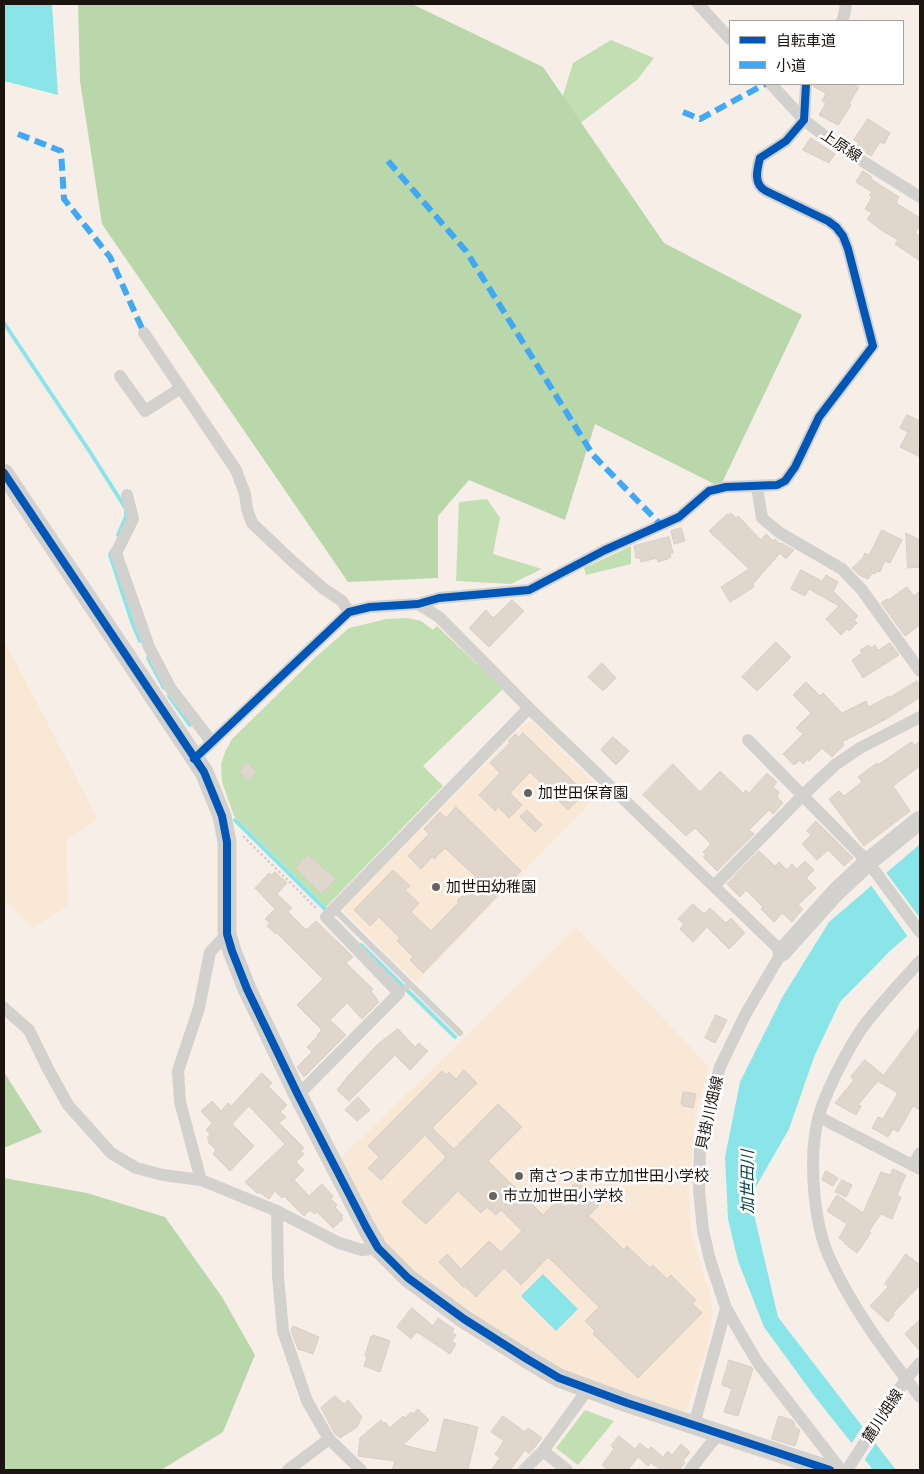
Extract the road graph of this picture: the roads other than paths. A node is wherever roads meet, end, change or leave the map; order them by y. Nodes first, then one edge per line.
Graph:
1 (698, 4) edge
2 (846, 4) edge
3 (842, 20) edge
4 (729, 38) edge
5 (772, 85) edge
6 (806, 85) edge
7 (804, 120) junction
8 (920, 197) edge
9 (144, 333) dead end
10 (120, 376) dead end
11 (181, 388) junction
12 (4, 472) edge
13 (757, 487) junction
14 (126, 495) dead end
15 (418, 604) junction
16 (348, 612) junction
17 (920, 671) edge
18 (529, 708) junction
19 (920, 717) edge
20 (748, 740) dead end
21 (211, 741) junction
22 (194, 759) junction
23 (803, 795) junction
24 (920, 820) edge
25 (870, 865) junction
26 (714, 886) junction
27 (920, 932) edge
28 (227, 934) junction
29 (782, 952) junction
30 (920, 961) edge
31 (404, 988) junction
32 (4, 1008) edge
33 (460, 1032) dead end
34 (298, 1095) junction
35 (819, 1117) junction
36 (920, 1153) edge
37 (917, 1167) edge
38 (201, 1180) junction
39 (278, 1211) junction
40 (378, 1248) junction
41 (726, 1308) junction
42 (920, 1363) edge
43 (904, 1382) junction
44 (588, 1389) junction
45 (920, 1397) edge
46 (694, 1425) junction
47 (719, 1433) junction
48 (329, 1439) junction
49 (543, 1451) junction
50 (846, 1469) edge
51 (288, 1470) edge
52 (361, 1470) edge
53 (524, 1470) edge
54 (567, 1470) edge
55 (690, 1470) edge
56 (830, 1470) edge

1 - 4 street
2 - 3 street
5 - 7 street, 上原線
6 - 7 street
7 - 8 street, 上原線
7 - 13 street
9 - 11 street
10 - 11 street
11 - 16 street
12 - 22 street
13 - 15 street
13 - 17 street
14 - 21 street
15 - 16 street
15 - 18 street
16 - 21 street
18 - 26 street
18 - 31 street
19 - 23 street
20 - 23 street
21 - 22 street
22 - 28 street
23 - 25 street
23 - 26 street
24 - 25 street, 貝掛川畑線
25 - 27 street
25 - 29 street, 貝掛川畑線
26 - 29 street
28 - 34 street
28 - 38 street
29 - 41 street, 貝掛川畑線
30 - 35 street
31 - 33 lane
31 - 34 street
32 - 38 street
34 - 40 street
35 - 37 street
35 - 43 street
36 - 37 street
38 - 39 street
39 - 40 street
39 - 48 street
40 - 44 street
41 - 46 street
41 - 50 street, 貝掛川畑線
42 - 43 street, 麓川畑線
43 - 45 street
43 - 50 street, 麓川畑線
44 - 46 street
44 - 49 street
46 - 47 street
47 - 55 street
47 - 56 street
48 - 51 street
48 - 52 street
49 - 53 street
49 - 54 street

